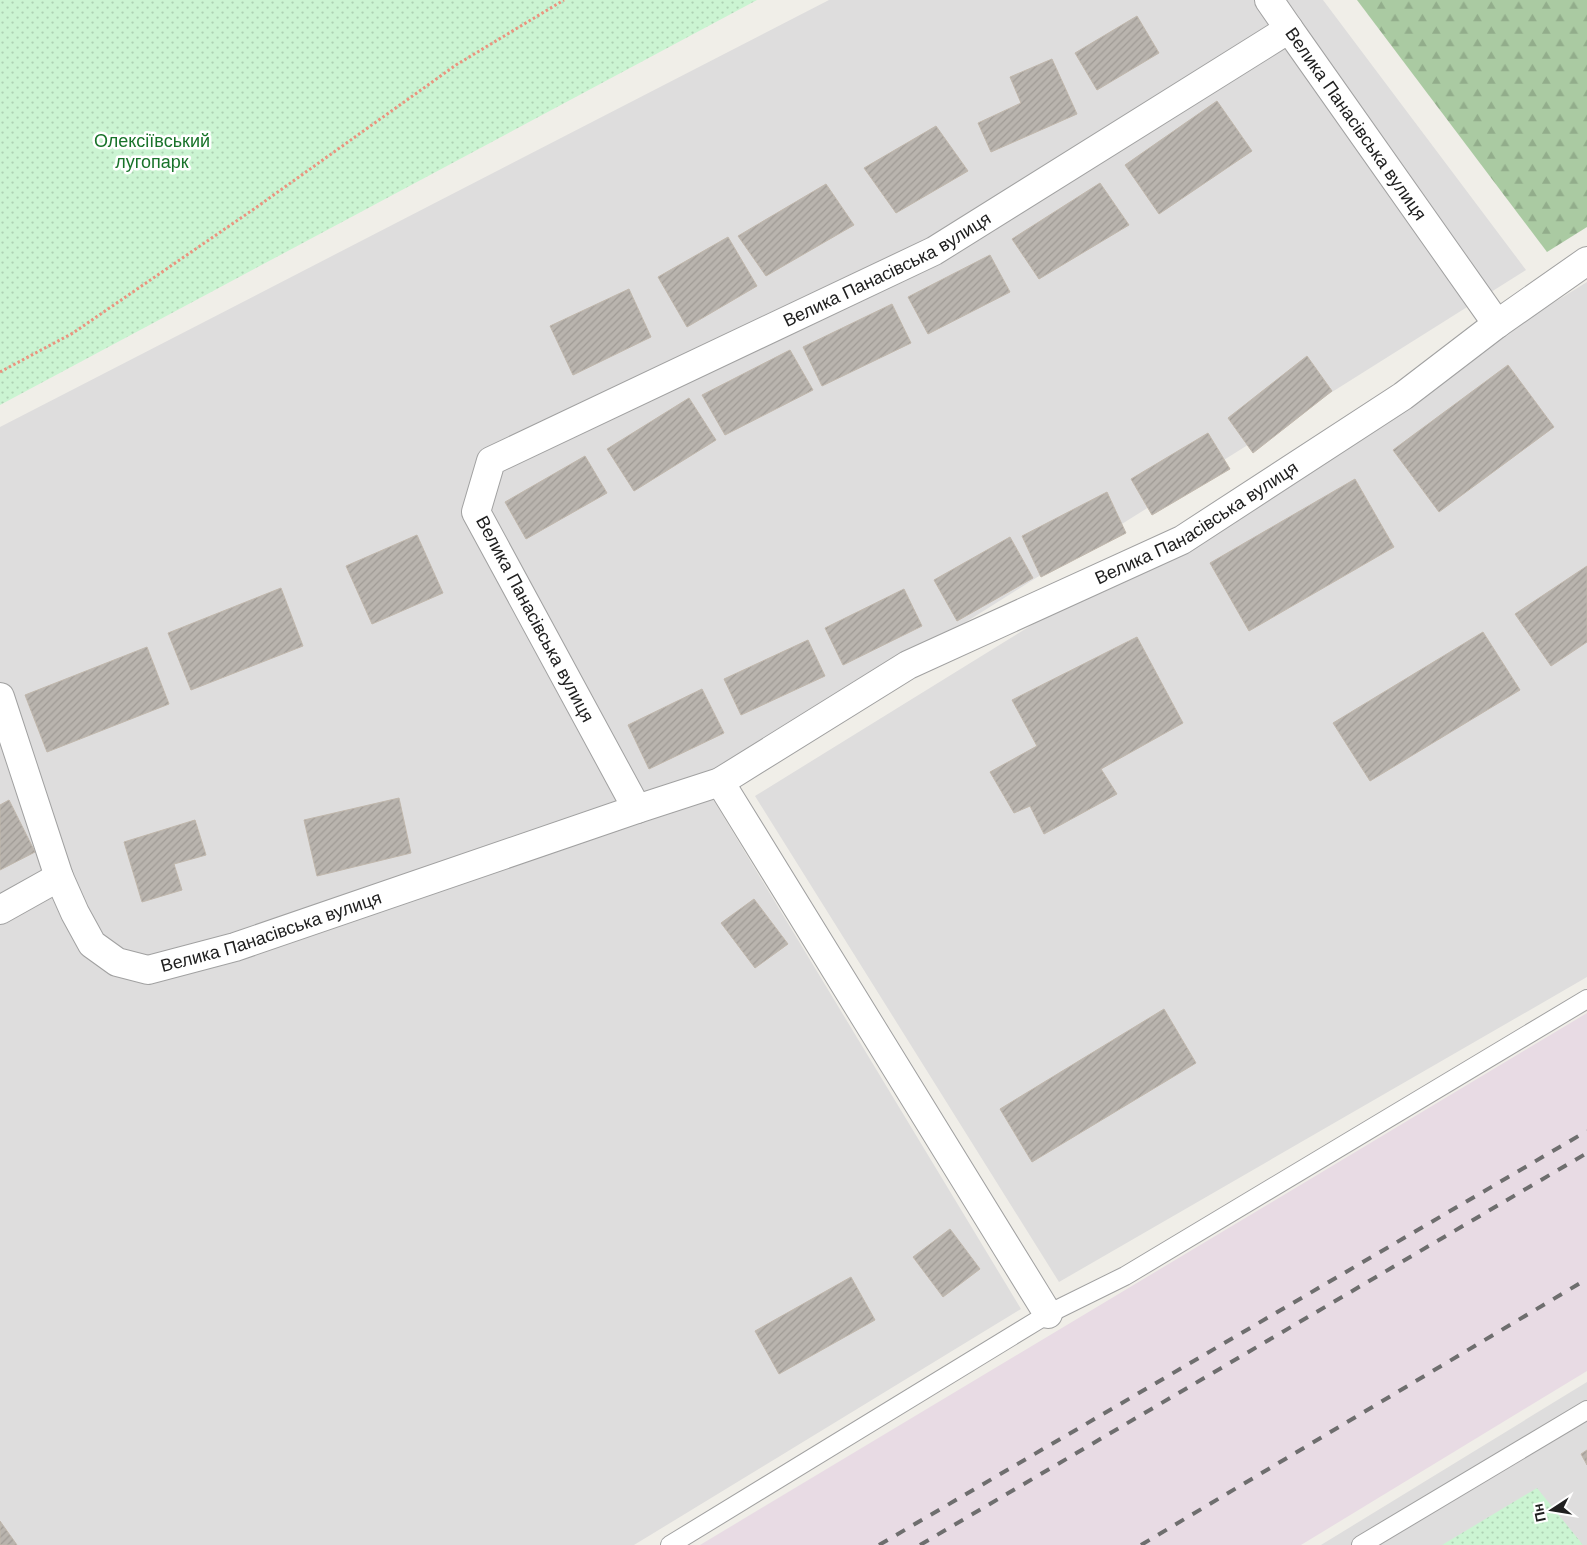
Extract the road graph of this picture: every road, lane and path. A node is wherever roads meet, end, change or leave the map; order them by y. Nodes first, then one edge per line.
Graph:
1 (564, 0) edge
2 (1269, 0) edge
3 (1289, 29) junction
4 (1587, 261) edge
5 (1498, 324) junction
6 (0, 372) edge
7 (0, 697) edge
8 (720, 782) junction
9 (637, 808) junction
10 (59, 877) junction
11 (0, 910) edge
12 (1587, 999) edge
13 (1048, 1314) junction
14 (1587, 1410) edge
15 (670, 1545) edge
16 (1362, 1545) edge

1 - 6 path
2 - 3 street
3 - 5 street, Велика Панасівська вулиця
3 - 9 street, Велика Панасівська вулиця
4 - 5 street, Велика Панасівська вулиця
5 - 8 street, Велика Панасівська вулиця
7 - 10 street, Велика Панасівська вулиця
8 - 9 street, Велика Панасівська вулиця
8 - 13 street
9 - 10 street, Велика Панасівська вулиця
10 - 11 street
12 - 13 lane
13 - 15 lane
14 - 16 lane

